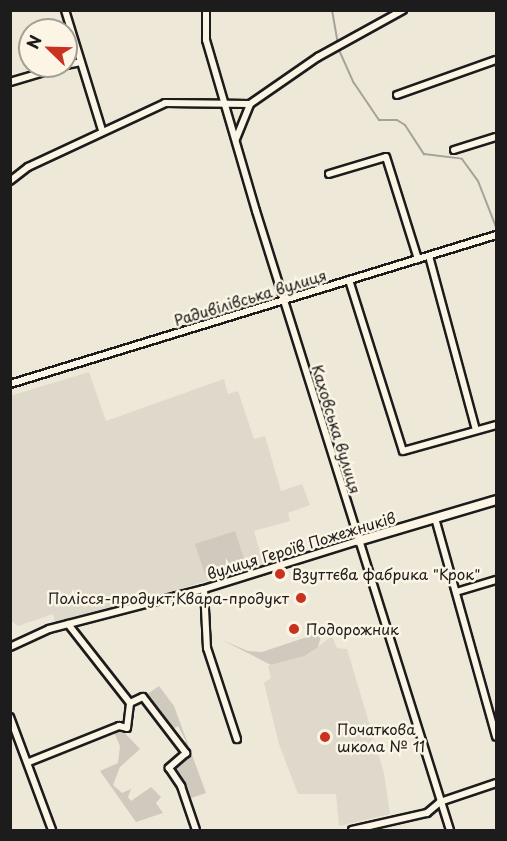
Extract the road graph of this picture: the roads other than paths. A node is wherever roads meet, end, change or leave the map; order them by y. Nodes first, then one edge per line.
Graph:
1 (65, 10) edge
2 (206, 10) edge
3 (403, 10) edge
4 (496, 60) edge
5 (81, 62) junction
6 (78, 63) edge
7 (397, 95) dead end
8 (224, 103) junction
9 (250, 104) junction
10 (102, 130) junction
11 (496, 137) edge
12 (236, 139) junction
13 (454, 150) dead end
14 (329, 174) dead end
15 (10, 181) edge
16 (496, 235) edge
17 (429, 256) junction
18 (418, 259) junction
19 (349, 280) junction
20 (285, 299) junction
21 (10, 384) edge
22 (496, 425) edge
23 (476, 430) junction
24 (496, 500) edge
25 (435, 518) junction
26 (358, 541) junction
27 (496, 580) edge
28 (204, 589) junction
29 (456, 592) junction
30 (68, 624) junction
31 (10, 647) edge
32 (496, 701) edge
33 (130, 703) junction
34 (489, 704) junction
35 (10, 717) edge
36 (496, 737) edge
37 (237, 739) dead end
38 (28, 762) junction
39 (496, 783) edge
40 (440, 802) junction
41 (52, 831) edge
42 (196, 831) edge
43 (352, 831) edge
44 (450, 831) edge

1 - 5 street
2 - 8 street, Каховська вулиця
3 - 9 street
4 - 7 street
5 - 6 street
5 - 10 street
8 - 9 street
8 - 10 street
8 - 12 street, Каховська вулиця
9 - 12 street
10 - 15 street
11 - 13 street
12 - 20 street, Каховська вулиця
14 - 18 street
16 - 17 street, Радивілівська вулиця
17 - 18 street, Радивілівська вулиця
17 - 23 street
18 - 19 street, Радивілівська вулиця
19 - 20 street, Радивілівська вулиця
19 - 23 street
20 - 21 street, Радивілівська вулиця
20 - 26 street, Каховська вулиця
22 - 23 street
24 - 25 street, вулиця Героїв Пожежників
25 - 26 street, вулиця Героїв Пожежників
25 - 29 street
26 - 28 street, вулиця Героїв Пожежників
26 - 40 street, Каховська вулиця
27 - 29 street
28 - 30 street, вулиця Героїв Пожежників
28 - 37 street
29 - 34 street
30 - 31 street, вулиця Героїв Пожежників
30 - 33 street
32 - 34 street
33 - 38 street
33 - 42 street
34 - 36 street
35 - 38 street
38 - 41 street
39 - 40 street
40 - 43 street
40 - 44 street, Каховська вулиця

